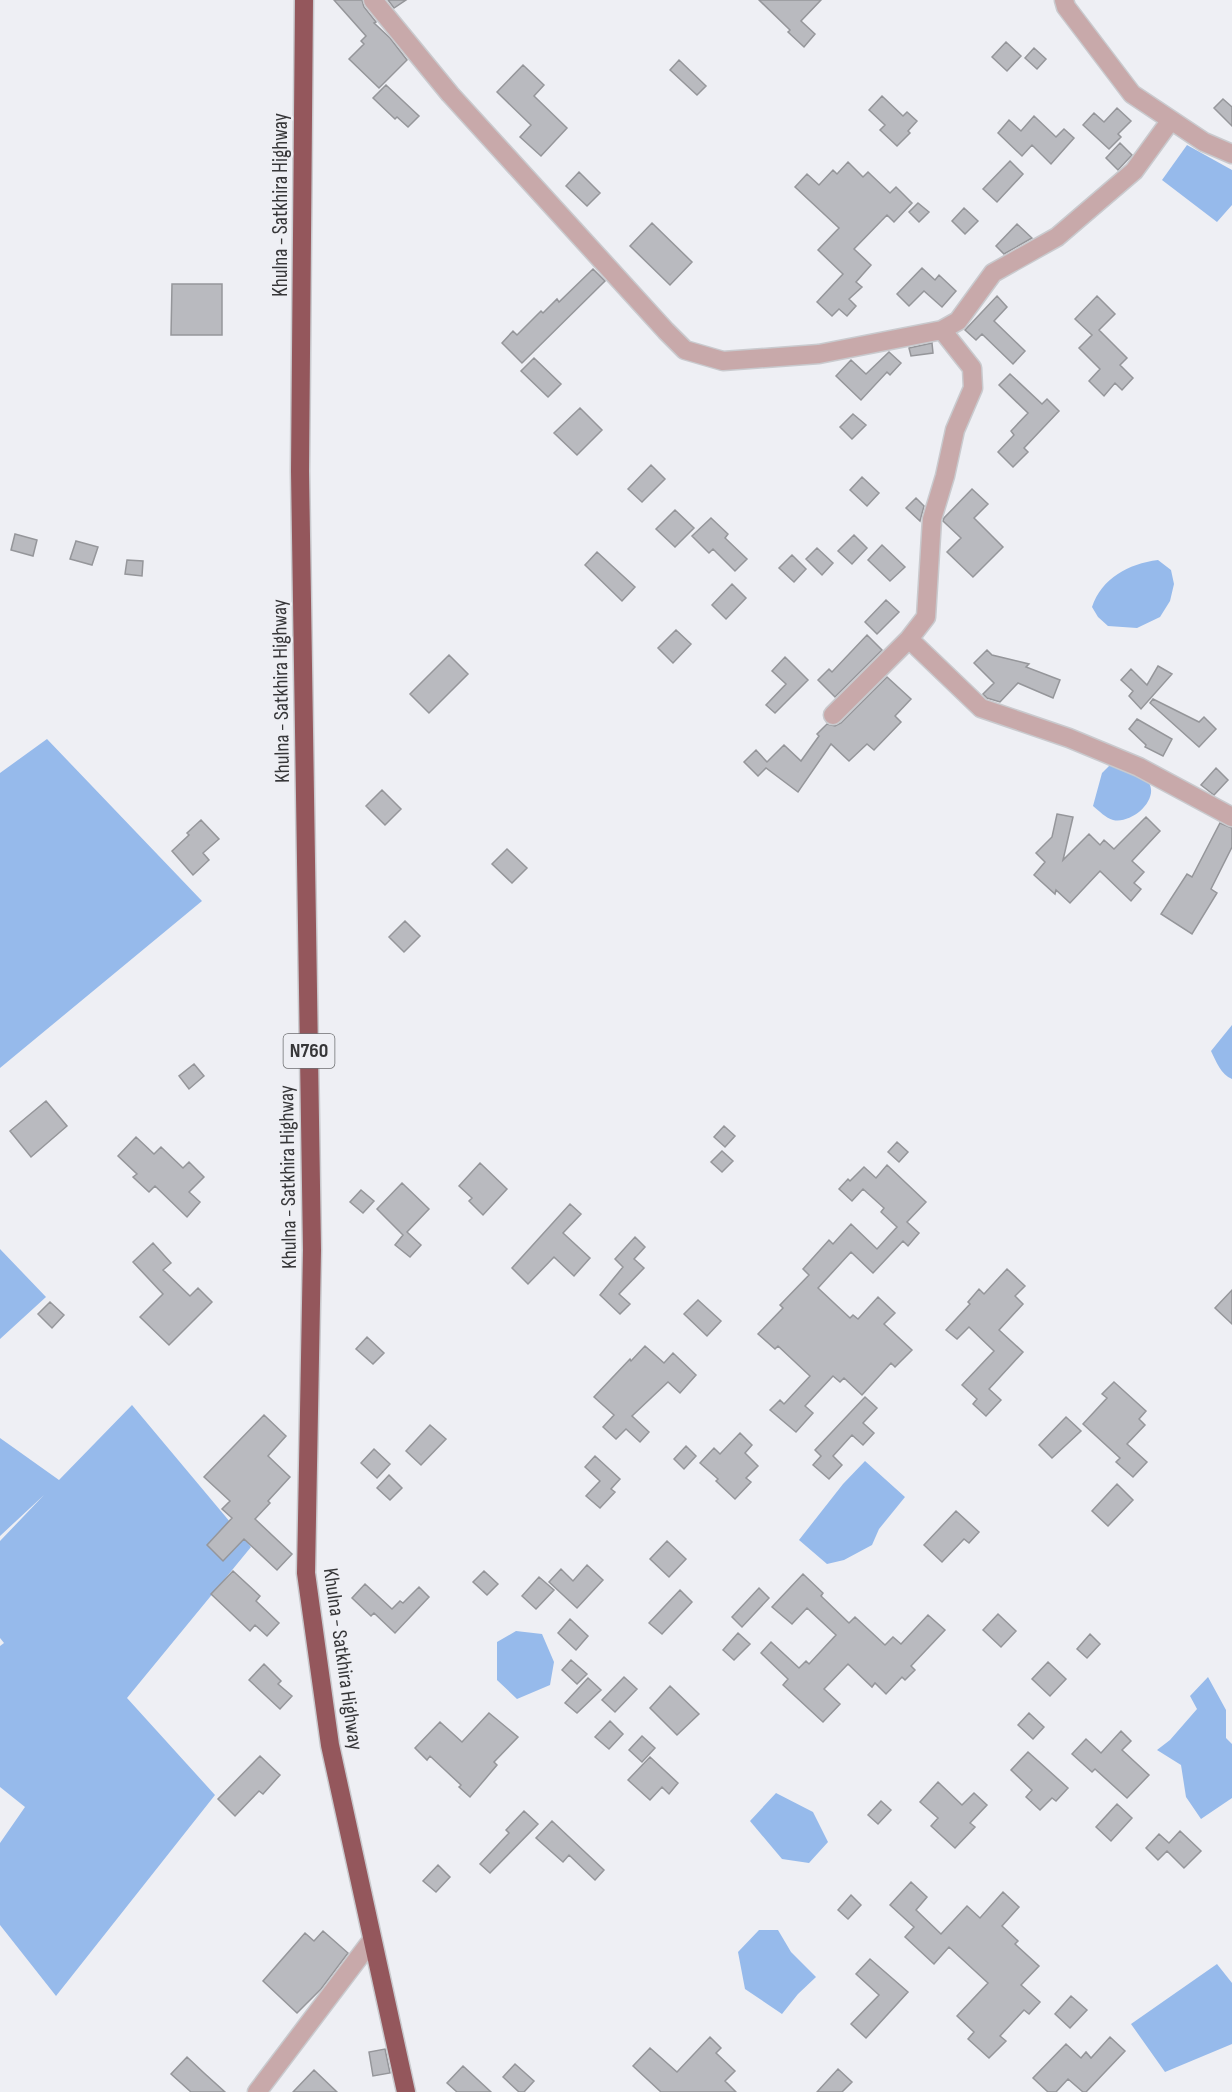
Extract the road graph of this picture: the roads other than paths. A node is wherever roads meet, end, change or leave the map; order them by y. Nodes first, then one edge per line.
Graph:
1 (304, 0) edge
2 (373, 0) edge
3 (1064, 0) edge
4 (1171, 120) junction
5 (1232, 154) edge
6 (942, 330) junction
7 (909, 639) junction
8 (832, 715) dead end
9 (1232, 817) edge
10 (372, 1940) junction
11 (257, 2092) edge
12 (406, 2092) edge

1 - 10 highway, Khulna - Satkhira Highway / N760
2 - 6 street
3 - 4 street
4 - 5 street
4 - 6 street
6 - 7 street
7 - 8 street
7 - 9 street
10 - 11 street
10 - 12 highway, Khulna - Satkhira Highway / N760

